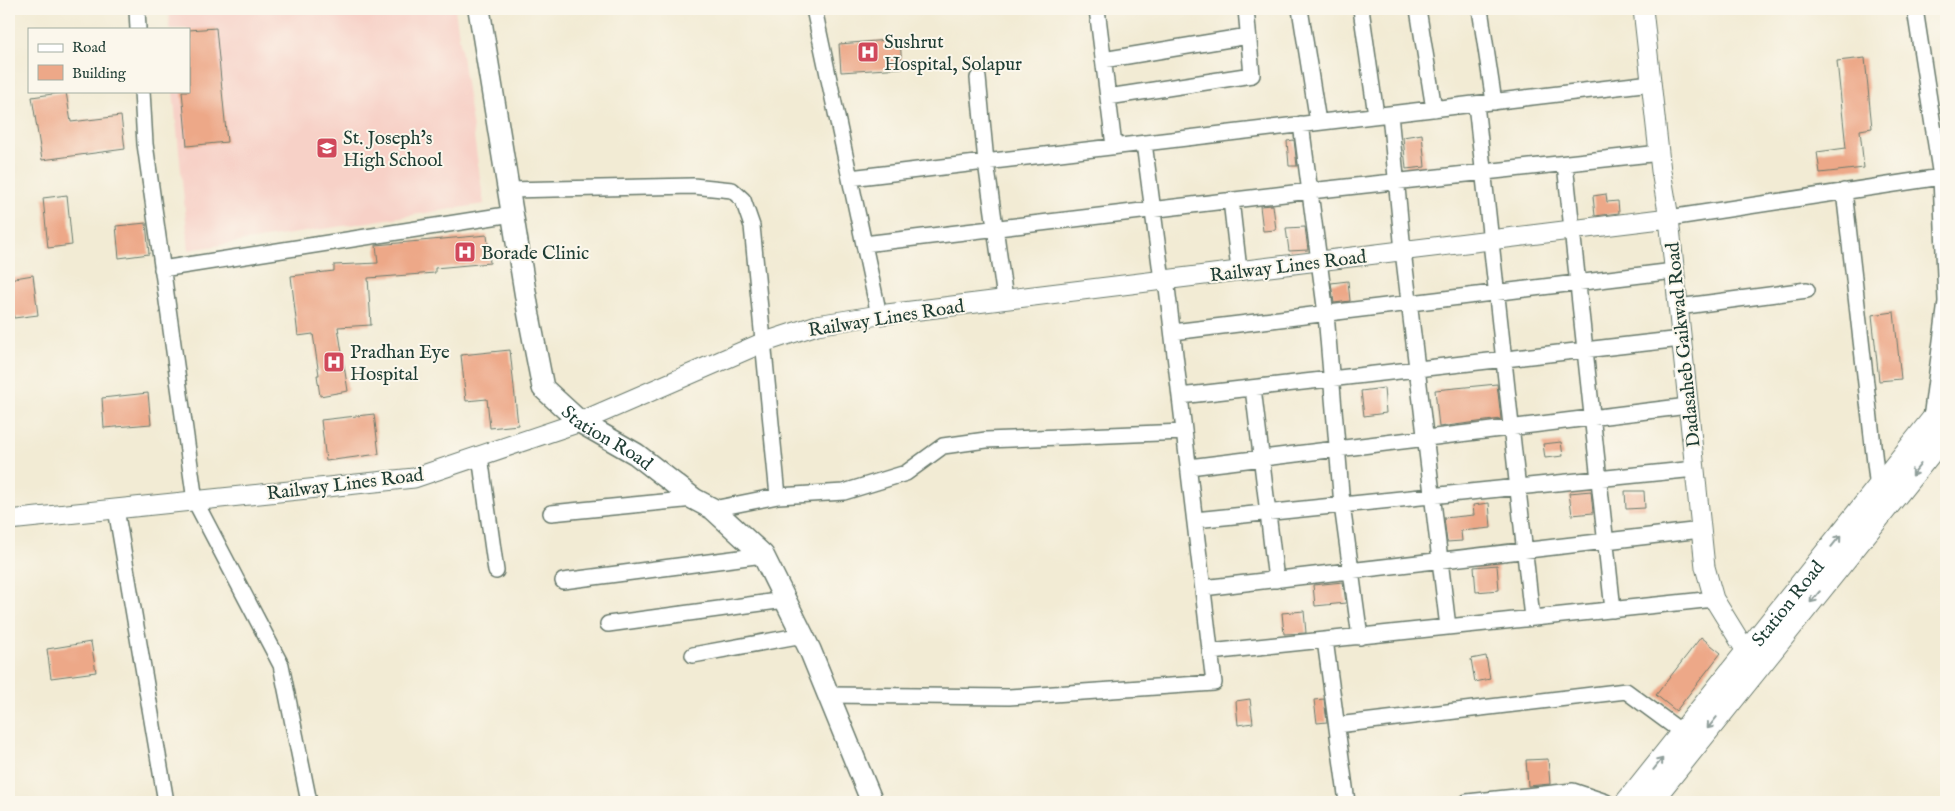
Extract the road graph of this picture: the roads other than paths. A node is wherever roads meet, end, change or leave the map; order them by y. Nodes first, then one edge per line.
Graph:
1 (137, 9) edge
2 (479, 9) edge
3 (814, 9) edge
4 (1097, 9) edge
5 (1246, 9) edge
6 (1300, 9) edge
7 (1361, 9) edge
8 (1366, 9) edge
9 (1418, 9) edge
10 (1480, 9) edge
11 (1643, 9) edge
12 (1915, 9) edge
13 (138, 28) edge
14 (1248, 36) junction
15 (1103, 60) junction
16 (978, 78) dead end
17 (1651, 83) junction
18 (142, 92) edge
19 (1108, 97) junction
20 (1494, 102) junction
21 (1476, 104) junction
22 (1434, 109) junction
23 (1383, 114) junction
24 (1318, 122) junction
25 (1301, 124) junction
26 (1144, 143) junction
27 (1114, 146) junction
28 (1660, 153) junction
29 (986, 162) junction
30 (1565, 164) junction
31 (1485, 172) junction
32 (850, 178) junction
33 (1396, 182) junction
34 (1943, 186) edge
35 (508, 190) junction
36 (1310, 191) junction
37 (1844, 191) junction
38 (1231, 200) junction
39 (1153, 210) junction
40 (512, 214) junction
41 (1669, 218) junction
42 (995, 229) junction
43 (1572, 230) junction
44 (1491, 240) junction
45 (864, 244) junction
46 (1403, 250) junction
47 (1319, 261) junction
48 (162, 269) junction
49 (1239, 270) junction
50 (1674, 272) junction
51 (1164, 280) junction
52 (1578, 283) junction
53 (1806, 290) dead end
54 (1498, 294) junction
55 (1005, 299) junction
56 (1946, 301) edge
57 (1409, 304) junction
58 (1678, 307) junction
59 (879, 314) junction
60 (1326, 314) junction
61 (1173, 332) junction
62 (1681, 339) junction
63 (762, 343) junction
64 (1585, 350) junction
65 (1504, 360) junction
66 (1417, 369) junction
67 (1330, 379) junction
68 (1253, 388) junction
69 (1180, 396) junction
70 (1946, 404) edge
71 (1688, 406) junction
72 (1592, 418) junction
73 (580, 422) junction
74 (1511, 428) junction
75 (1938, 428) edge
76 (1184, 432) junction
77 (1426, 438) junction
78 (1338, 448) junction
79 (480, 456) junction
80 (1261, 458) junction
81 (1188, 466) junction
82 (1695, 469) junction
83 (1598, 479) junction
84 (1518, 487) junction
85 (1878, 489) junction
86 (778, 496) junction
87 (1432, 496) junction
88 (694, 499) junction
89 (196, 501) junction
90 (1342, 505) junction
91 (116, 509) junction
92 (713, 509) junction
93 (551, 513) dead end
94 (1268, 513) junction
95 (9, 520) edge
96 (1195, 520) junction
97 (1701, 530) junction
98 (1605, 541) junction
99 (1525, 550) junction
100 (762, 555) junction
101 (1440, 560) junction
102 (1351, 571) junction
103 (496, 572) dead end
104 (1276, 580) junction
105 (563, 581) dead end
106 (1203, 588) junction
107 (1714, 599) junction
108 (785, 600) junction
109 (1613, 610) junction
110 (1532, 618) junction
111 (608, 624) dead end
112 (1448, 627) junction
113 (803, 635) junction
114 (1360, 637) junction
115 (1325, 640) junction
116 (1210, 652) junction
117 (693, 655) dead end
118 (1752, 660) junction
119 (829, 695) junction
120 (1337, 725) junction
121 (1683, 733) junction
122 (166, 802) edge
123 (308, 802) edge
124 (872, 802) edge
125 (1347, 802) edge
126 (1467, 802) edge
127 (1606, 802) edge
128 (1628, 802) edge
129 (1649, 802) edge

1 - 13 street
2 - 35 main road, Station Road
3 - 32 street
4 - 15 street
5 - 14 street
6 - 24 street
7 - 8 street
7 - 23 street
9 - 22 street
10 - 20 street
11 - 17 street, Dadasaheb Gaikwad Road
12 - 34 street
14 - 15 street
14 - 19 street
15 - 19 street
16 - 29 street
17 - 20 street
17 - 28 street, Dadasaheb Gaikwad Road
18 - 48 street
19 - 27 street
20 - 21 street
21 - 22 street
21 - 31 street
22 - 23 street
23 - 24 street
23 - 33 street
24 - 25 street
25 - 26 street
25 - 36 street
26 - 27 street
26 - 39 street
27 - 29 street
28 - 30 street
28 - 41 street, Dadasaheb Gaikwad Road
29 - 32 street
29 - 42 street
30 - 31 street
30 - 43 street
31 - 33 street
31 - 44 street
32 - 45 street
33 - 36 street
33 - 46 street
34 - 37 street
34 - 56 street
35 - 40 main road, Station Road
35 - 63 street
36 - 38 street
36 - 47 street
37 - 41 street
37 - 85 street
38 - 39 street
38 - 49 street
39 - 42 street
39 - 51 street
40 - 48 street
40 - 73 main road, Station Road
41 - 43 street, Railway Lines Road
41 - 50 street, Dadasaheb Gaikwad Road
42 - 45 street
42 - 55 street
43 - 44 street, Railway Lines Road
43 - 52 street
44 - 46 street, Railway Lines Road
44 - 54 street
45 - 59 street
46 - 47 street, Railway Lines Road
46 - 57 street
47 - 49 street, Railway Lines Road
47 - 60 street
48 - 89 street
49 - 51 street, Railway Lines Road
50 - 52 street
50 - 58 street, Dadasaheb Gaikwad Road
51 - 55 street, Railway Lines Road
51 - 61 street
52 - 54 street
52 - 64 street
53 - 58 street
54 - 57 street
54 - 65 street
55 - 59 street, Railway Lines Road
56 - 75 street
57 - 60 street
57 - 66 street
58 - 62 street, Dadasaheb Gaikwad Road
59 - 63 street, Railway Lines Road
60 - 61 street
60 - 67 street
61 - 69 street
62 - 64 street
62 - 71 street, Dadasaheb Gaikwad Road
63 - 73 street, Railway Lines Road
63 - 86 street
64 - 65 street
64 - 72 street
65 - 66 street
65 - 74 street
66 - 67 street
66 - 77 street
67 - 68 street
67 - 78 street
68 - 69 street
68 - 80 street
69 - 76 street
70 - 75 main road, Station Road
71 - 72 street
71 - 82 street, Dadasaheb Gaikwad Road
72 - 74 street
72 - 83 street
73 - 79 street, Railway Lines Road
73 - 88 main road, Station Road
74 - 77 street
74 - 84 street
75 - 85 main road, Station Road
75 -> 118 main road, Station Road
76 - 81 street
76 - 86 street
77 - 78 street
77 - 87 street
78 - 80 street
78 - 90 street
79 - 89 street, Railway Lines Road
79 - 103 street
80 - 81 street
80 - 94 street
81 - 96 street
82 - 83 street
82 - 97 street, Dadasaheb Gaikwad Road
83 - 84 street
83 - 98 street
84 - 87 street
84 - 99 street
118 -> 85 main road, Station Road
86 - 92 street
87 - 90 street
87 - 101 street
88 - 92 main road, Station Road
88 - 93 street
89 - 91 street, Railway Lines Road
89 - 123 street
90 - 94 street
90 - 102 street
91 - 95 street, Railway Lines Road
91 - 122 street
92 - 100 main road, Station Road
94 - 96 street
94 - 104 street
96 - 106 street
97 - 98 street
97 - 107 street, Dadasaheb Gaikwad Road
98 - 99 street
98 - 109 street
99 - 101 street
99 - 110 street
100 - 105 street
100 - 108 main road, Station Road
101 - 102 street
101 - 112 street
102 - 104 street
102 - 114 street
104 - 106 street
106 - 116 street
107 - 109 street
107 - 118 street, Dadasaheb Gaikwad Road
108 - 111 street
108 - 113 main road, Station Road
109 - 110 street
110 - 112 street
112 - 114 street
113 - 117 street
113 - 119 main road, Station Road
114 - 115 street
115 - 116 street
115 - 120 street
116 - 119 street
118 - 121 main road, Station Road
118 -> 129 main road, Station Road
119 - 124 main road, Station Road
120 - 121 street
120 - 125 street
128 -> 121 main road, Station Road
126 - 127 street

